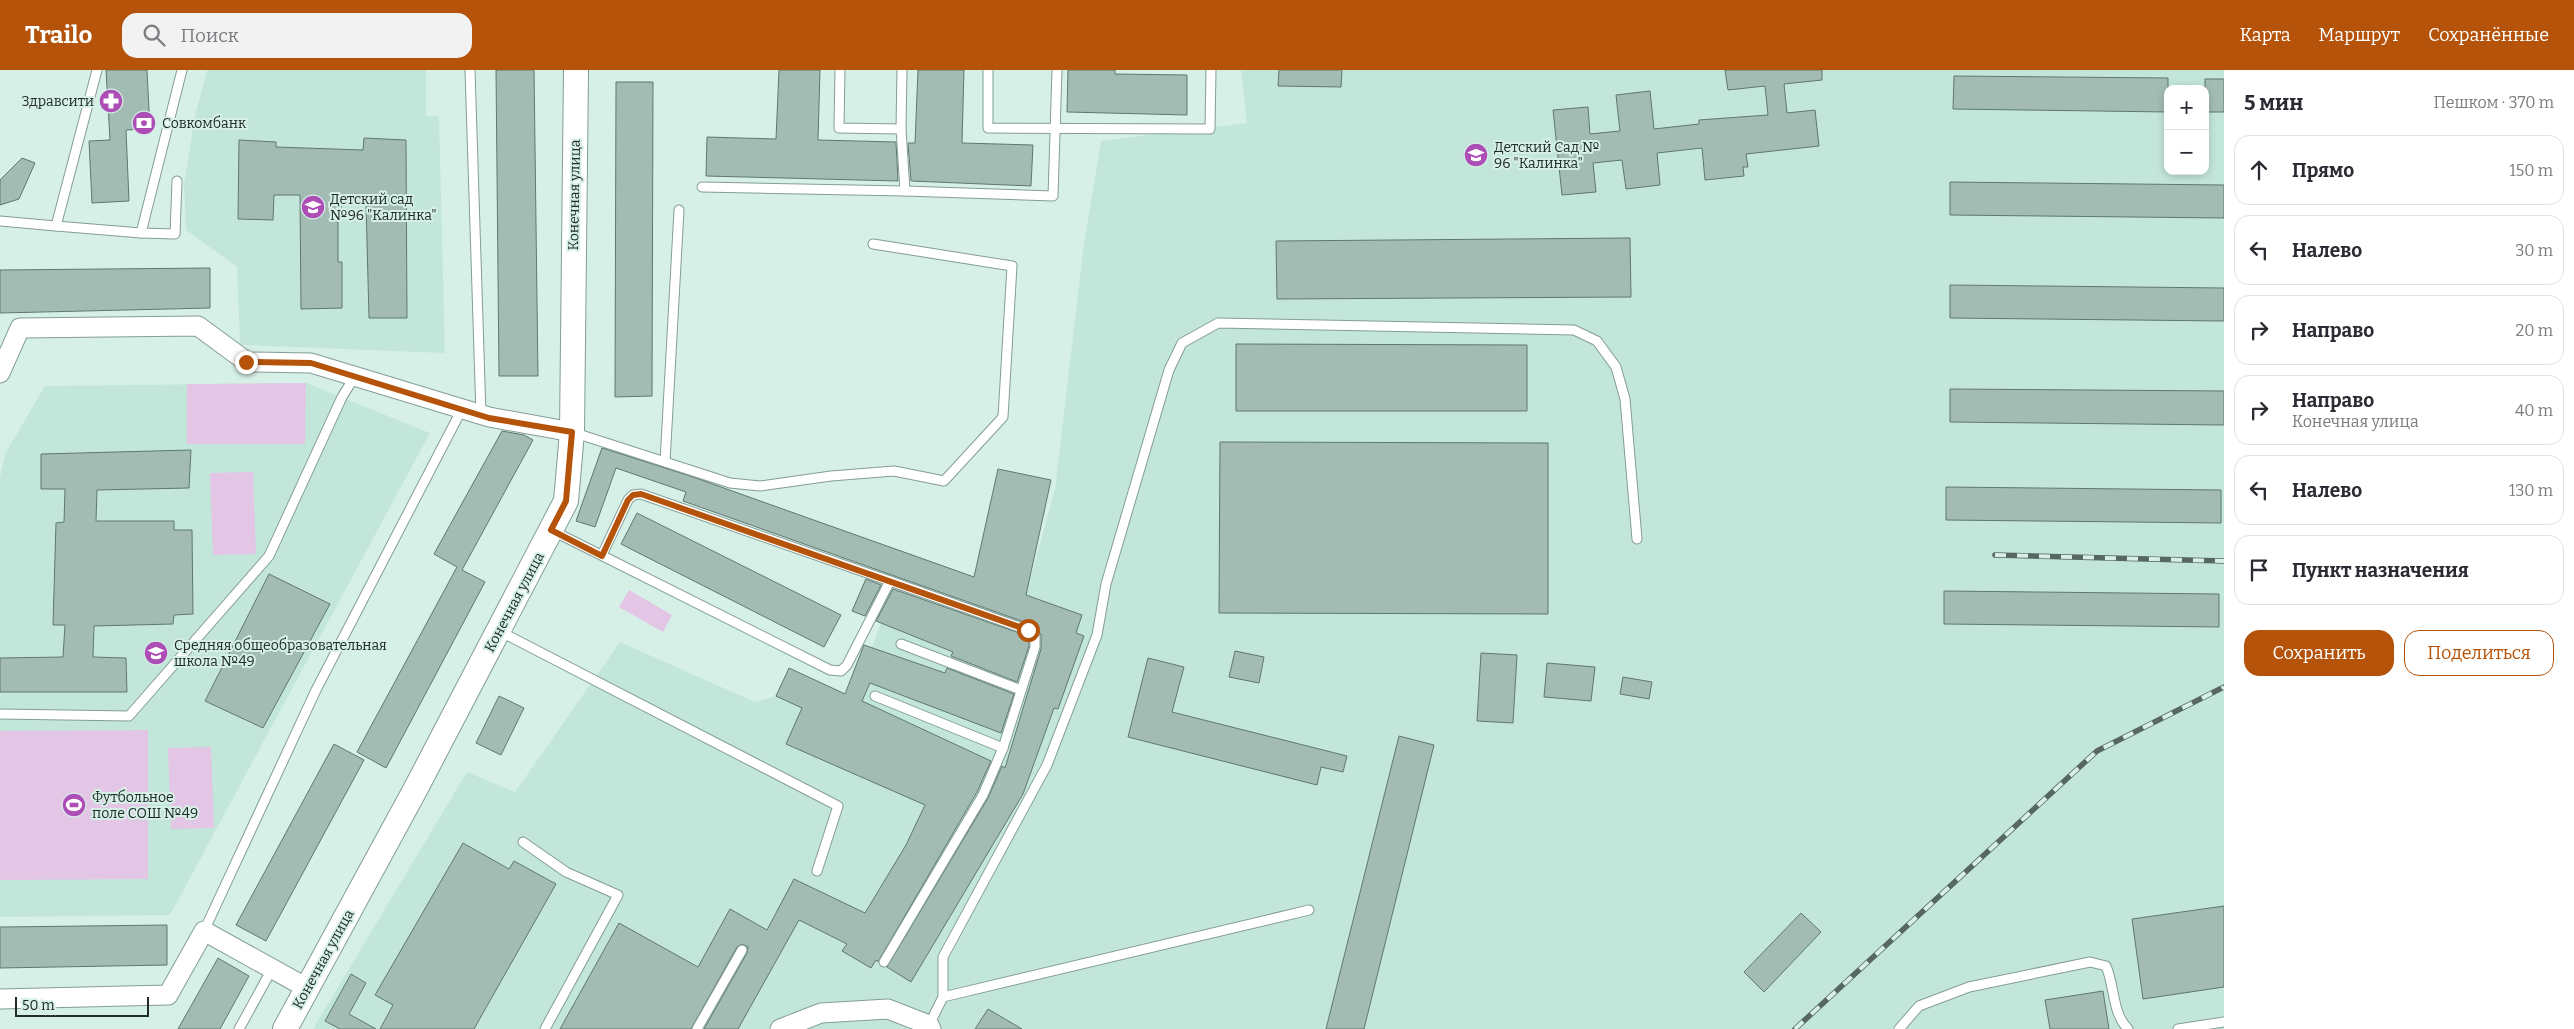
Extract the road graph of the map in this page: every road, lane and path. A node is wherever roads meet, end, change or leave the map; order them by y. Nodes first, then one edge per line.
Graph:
1 (97, 70) edge
2 (182, 70) edge
3 (470, 70) edge
4 (576, 70) edge
5 (840, 70) edge
6 (902, 70) edge
7 (988, 70) edge
8 (1057, 70) edge
9 (1211, 70) edge
10 (1055, 128) junction
11 (901, 129) junction
12 (177, 181) dead end
13 (702, 187) dead end
14 (905, 191) junction
15 (679, 210) dead end
16 (0, 221) edge
17 (56, 226) junction
18 (141, 232) junction
19 (873, 244) dead end
20 (0, 375) edge
21 (354, 376) junction
22 (462, 409) junction
23 (481, 415) junction
24 (572, 432) junction
25 (665, 462) junction
26 (551, 530) junction
27 (1637, 539) dead end
28 (602, 556) junction
29 (890, 581) junction
30 (498, 631) junction
31 (901, 644) dead end
32 (1021, 690) junction
33 (876, 696) dead end
34 (0, 714) edge
35 (1003, 748) junction
36 (523, 842) dead end
37 (817, 871) dead end
38 (1309, 910) dead end
39 (204, 931) junction
40 (742, 950) dead end
41 (884, 962) dead end
42 (272, 969) junction
43 (307, 988) junction
44 (943, 997) junction
45 (0, 999) edge
46 (2224, 1022) edge
47 (290, 1025) edge
48 (930, 1027) edge
49 (239, 1029) edge
50 (545, 1029) edge
51 (697, 1029) edge
52 (780, 1029) edge
53 (1899, 1029) edge
54 (2128, 1029) edge
55 (2178, 1029) edge

1 - 17 lane
2 - 18 lane
3 - 23 lane
4 - 24 street, Конечная улица
5 - 11 lane
6 - 11 lane
7 - 10 lane
8 - 10 lane
9 - 10 lane
10 - 14 lane
11 - 14 lane
12 - 18 lane
13 - 14 lane
15 - 25 lane
16 - 17 lane
17 - 18 lane
19 - 25 lane
20 - 21 street
21 - 22 street
21 - 34 lane
22 - 23 street
22 - 39 lane
23 - 24 street
24 - 25 lane
24 - 26 street, Конечная улица
26 - 28 lane
26 - 30 street, Конечная улица
27 - 44 lane
28 - 29 lane
28 - 29 lane
29 - 32 lane
30 - 37 lane
30 - 43 street, Конечная улица
31 - 32 lane
32 - 35 lane
33 - 35 lane
35 - 41 lane
36 - 50 lane
38 - 44 lane
39 - 42 street
39 - 45 street
40 - 51 lane
42 - 43 street
42 - 49 lane
43 - 47 street, Конечная улица
44 - 48 lane
46 - 55 lane
48 - 52 street
53 - 54 lane

